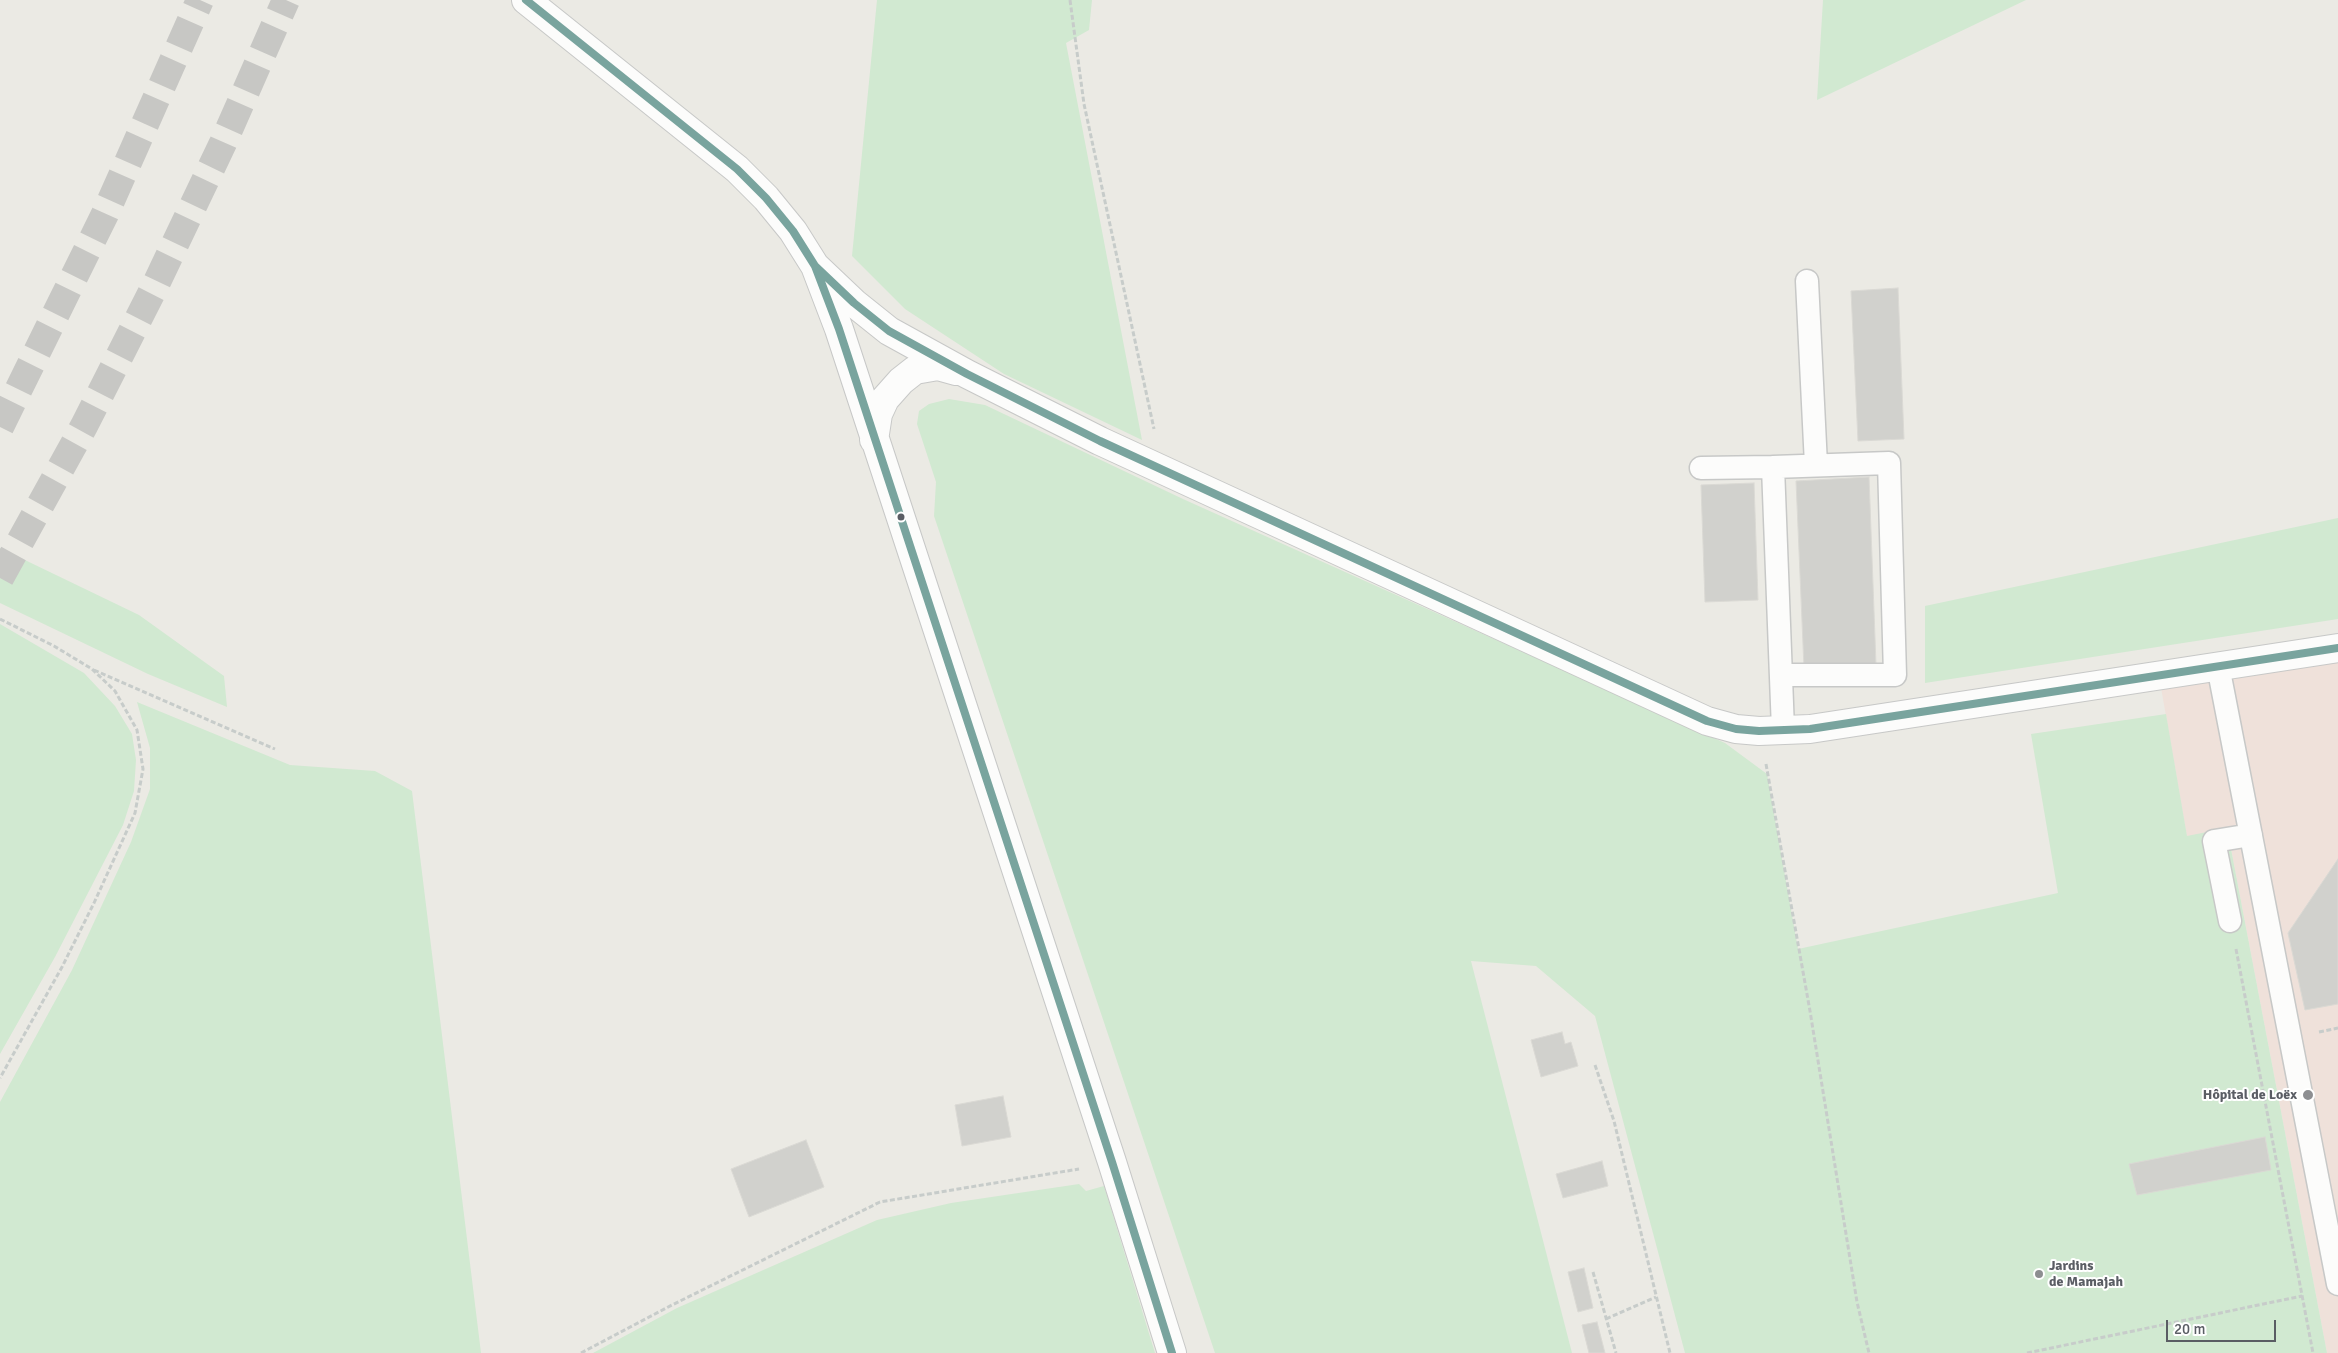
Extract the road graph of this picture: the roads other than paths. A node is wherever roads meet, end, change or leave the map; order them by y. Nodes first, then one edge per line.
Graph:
1 (526, 0) edge
2 (815, 266) junction
3 (1807, 281) dead end
4 (967, 374) junction
5 (874, 440) junction
6 (1816, 465) junction
7 (1773, 467) junction
8 (1701, 468) dead end
9 (2338, 648) edge
10 (2218, 666) junction
11 (1781, 674) junction
12 (1771, 731) junction
13 (2251, 835) junction
14 (2230, 921) road end
15 (2338, 1284) edge
16 (1172, 1353) edge

1 - 2 street
2 - 4 street
2 - 5 street
3 - 6 lane
4 - 5 street
4 - 12 street
5 - 16 street
6 - 7 lane
6 - 11 lane
7 - 8 lane
7 - 11 lane
9 - 10 street
10 - 12 street
10 - 13 lane
11 - 12 lane
13 - 14 lane
13 - 15 lane

